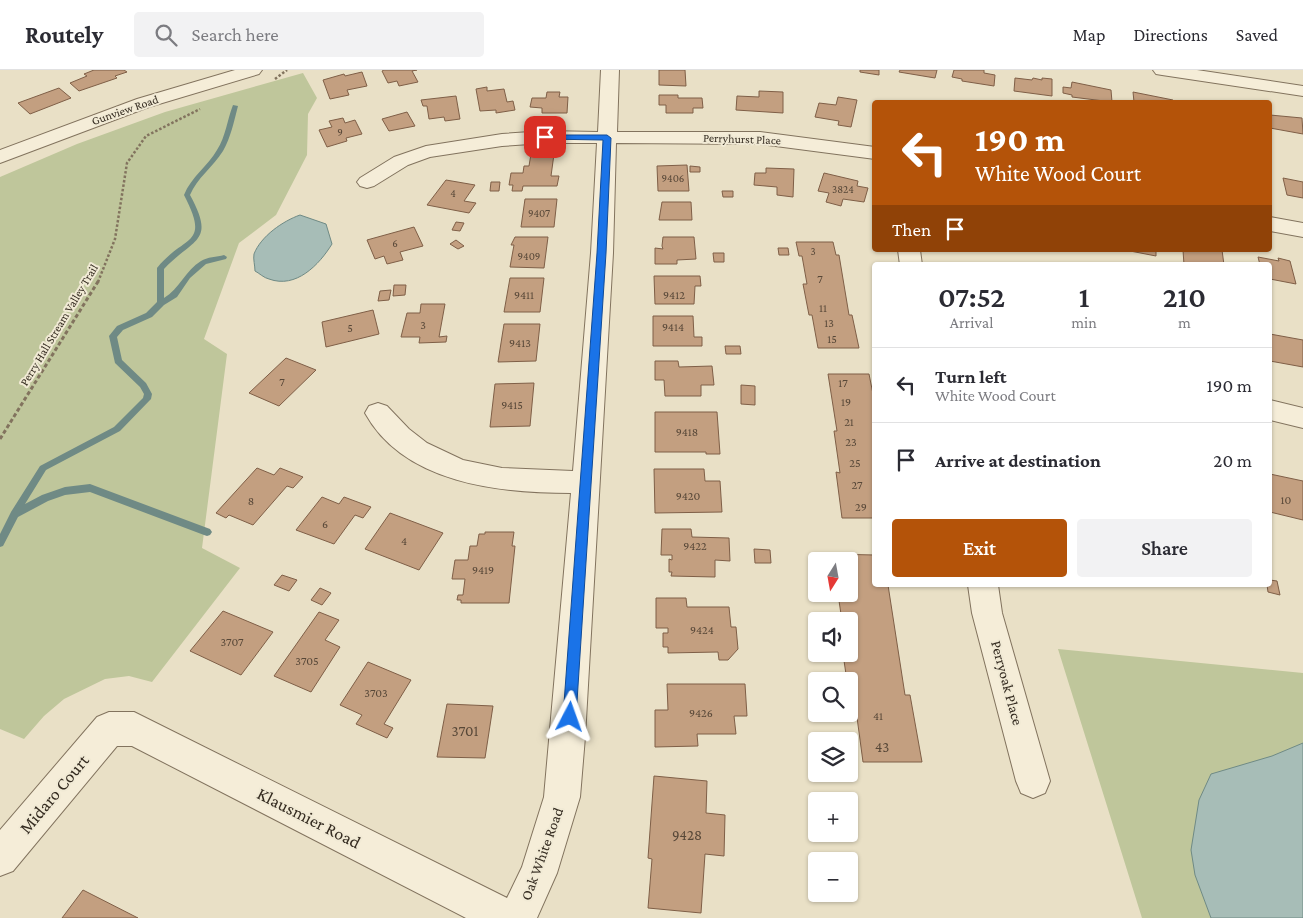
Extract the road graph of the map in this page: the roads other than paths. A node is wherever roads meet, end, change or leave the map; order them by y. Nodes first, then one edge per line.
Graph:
1 (253, 70) edge
2 (610, 70) edge
3 (1162, 70) edge
4 (1303, 91) edge
5 (607, 138) junction
6 (872, 153) edge
7 (0, 157) edge
8 (367, 182) dead end
9 (1272, 224) edge
10 (1303, 230) edge
11 (1272, 410) edge
12 (378, 413) dead end
13 (1303, 418) edge
14 (585, 482) junction
15 (983, 587) edge
16 (109, 730) joint
17 (1033, 781) dead end
18 (0, 858) edge
19 (506, 918) edge
20 (517, 918) edge

1 - 7 street, Gunview Road
2 - 5 street, Oak White Road
3 - 4 street
5 - 6 street, Perryhurst Place
5 - 8 street, Perryhurst Place
5 - 14 street, Oak White Road
9 - 10 street
11 - 13 street
12 - 14 street
14 - 20 street, Oak White Road
15 - 17 street, Perryoak Place
16 - 18 street, Midaro Court
16 - 19 street, Klausmier Road

